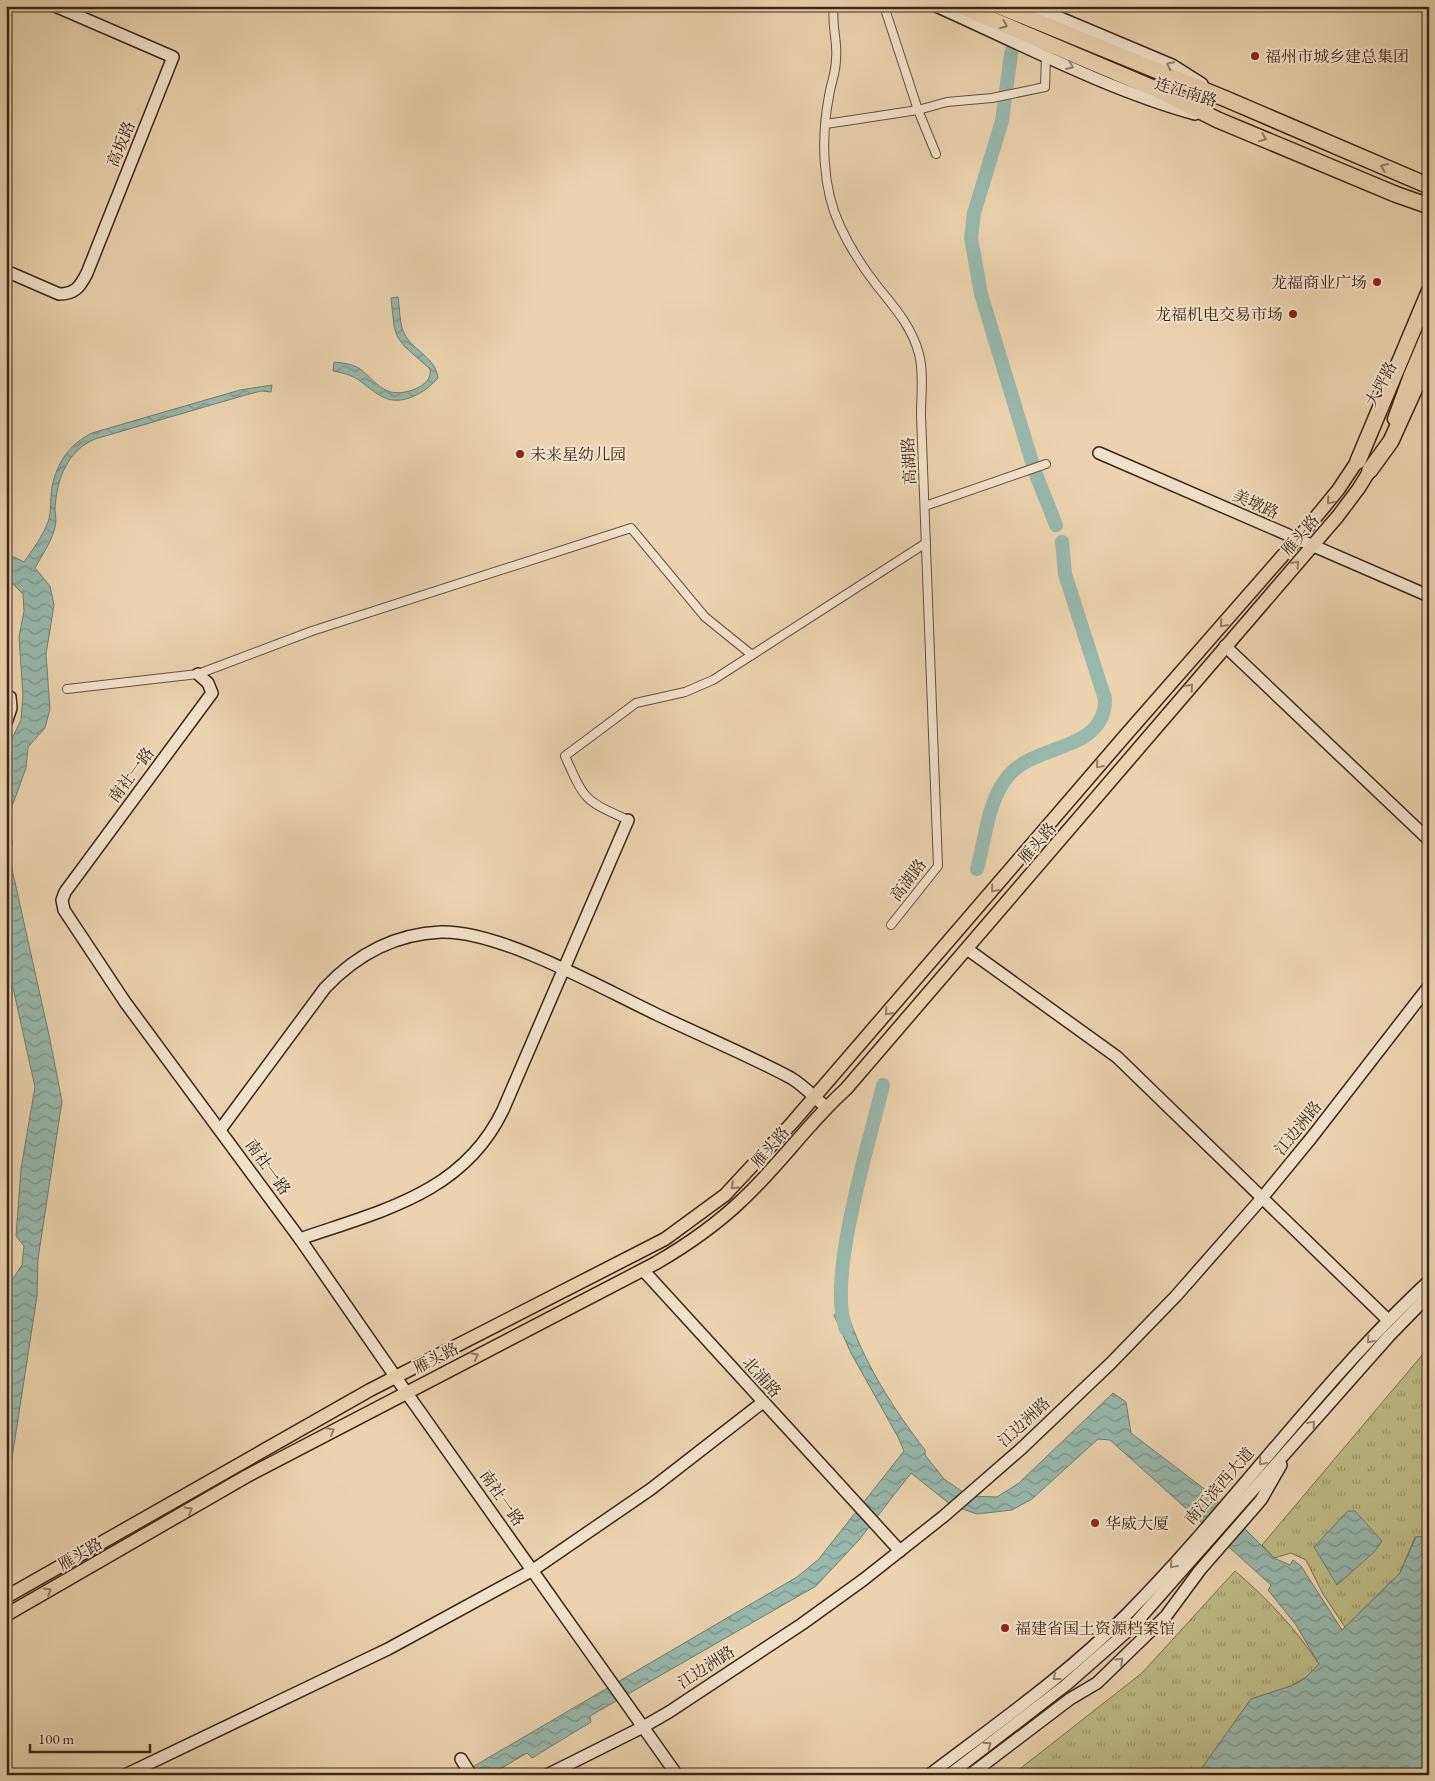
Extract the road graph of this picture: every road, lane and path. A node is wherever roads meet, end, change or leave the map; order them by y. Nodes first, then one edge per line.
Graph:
1 (55, 6) edge
2 (834, 6) edge
3 (884, 6) edge
4 (936, 6) edge
5 (960, 6) edge
6 (999, 6) edge
7 (1036, 8) edge
8 (1046, 56) junction
9 (1226, 99) junction
10 (918, 110) junction
11 (1218, 120) junction
12 (826, 124) junction
13 (936, 154) dead end
14 (1408, 177) junction
15 (1429, 180) edge
16 (1429, 186) edge
17 (1406, 196) junction
18 (1429, 206) edge
19 (1429, 216) edge
20 (6, 271) edge
21 (1429, 292) edge
22 (1429, 320) edge
23 (1429, 330) edge
24 (1429, 357) edge
25 (1099, 452) dead end
26 (1358, 461) junction
27 (1046, 464) dead end
28 (1370, 470) junction
29 (925, 506) junction
30 (1297, 540) junction
31 (926, 543) junction
32 (1312, 546) junction
33 (1429, 596) edge
34 (1226, 646) junction
35 (752, 655) junction
36 (198, 674) junction
37 (68, 689) dead end
38 (6, 697) edge
39 (6, 722) edge
40 (628, 820) joint
41 (1429, 840) edge
42 (891, 924) dead end
43 (968, 949) junction
44 (563, 970) junction
45 (1429, 986) edge
46 (814, 1097) junction
47 (826, 1107) junction
48 (220, 1130) junction
49 (1262, 1198) junction
50 (300, 1238) junction
51 (643, 1270) junction
52 (1429, 1281) edge
53 (1429, 1295) edge
54 (1388, 1320) junction
55 (397, 1377) junction
56 (406, 1392) junction
57 (763, 1402) junction
58 (1286, 1453) junction
59 (1229, 1509) junction
60 (900, 1551) junction
61 (533, 1570) junction
62 (6, 1597) edge
63 (6, 1616) edge
64 (643, 1727) junction
65 (461, 1759) dead end
66 (125, 1775) edge
67 (471, 1775) edge
68 (547, 1775) edge
69 (677, 1775) edge
70 (929, 1775) edge
71 (949, 1775) edge
72 (970, 1775) edge

1 - 20 street, 高坂路
2 - 12 street, 高湖路
3 - 10 street
4 - 8 street, 连江南路
5 -> 11 highway
6 - 9 highway
9 -> 7 street, 连江南路
8 - 10 street
8 -> 11 street, 连江南路
14 -> 9 highway, 连江南路
10 - 12 street
10 - 13 street
11 -> 17 highway, 连江南路
12 - 29 street, 高湖路
14 - 15 highway
14 - 16 highway, 连江南路
17 - 18 highway, 连江南路
17 - 19 highway
21 - 26 highway
22 - 26 main road, 大坪路
23 - 28 main road, 大坪路
24 - 28 highway
25 - 30 street, 美墩路
26 -> 30 main road, 雁头路
27 - 29 street
28 - 32 main road, 雁头路
29 - 31 street, 高湖路
30 - 32 street, 美墩路
30 -> 46 main road, 雁头路
31 - 35 street
31 - 42 street, 高湖路
32 - 33 street, 美墩路
34 -> 32 main road, 雁头路
34 - 41 street
43 -> 34 main road, 雁头路
35 - 36 street
35 - 40 street
36 - 37 street
36 - 48 street, 南社一路
38 - 39 street
40 - 44 street
43 - 47 main road, 雁头路
43 - 49 street
44 - 46 street
44 - 48 street
44 - 50 street
45 - 49 street, 江边洲路
46 - 47 street
46 -> 55 main road, 雁头路
47 - 51 main road, 雁头路
48 - 50 street, 南社一路
49 - 54 street
49 - 60 street, 江边洲路
50 - 55 street, 南社一路
56 -> 51 main road, 雁头路
51 - 57 street, 北浦路
52 - 54 street, 南江滨西大道
58 -> 53 street, 南江滨西大道
54 -> 59 street, 南江滨西大道
55 - 56 street, 南社一路
55 - 62 main road, 雁头路
56 - 61 street, 南社一路
63 -> 56 main road, 雁头路
57 - 60 street, 北浦路
57 - 61 street
58 - 59 street, 南江滨西大道
72 -> 58 street
59 -> 70 street, 南江滨西大道
71 -> 59 street, 南江滨西大道
60 - 64 street, 江边洲路
61 - 64 street, 南社一路
61 - 66 street
64 - 68 street, 江边洲路
64 - 69 street
65 - 67 street

